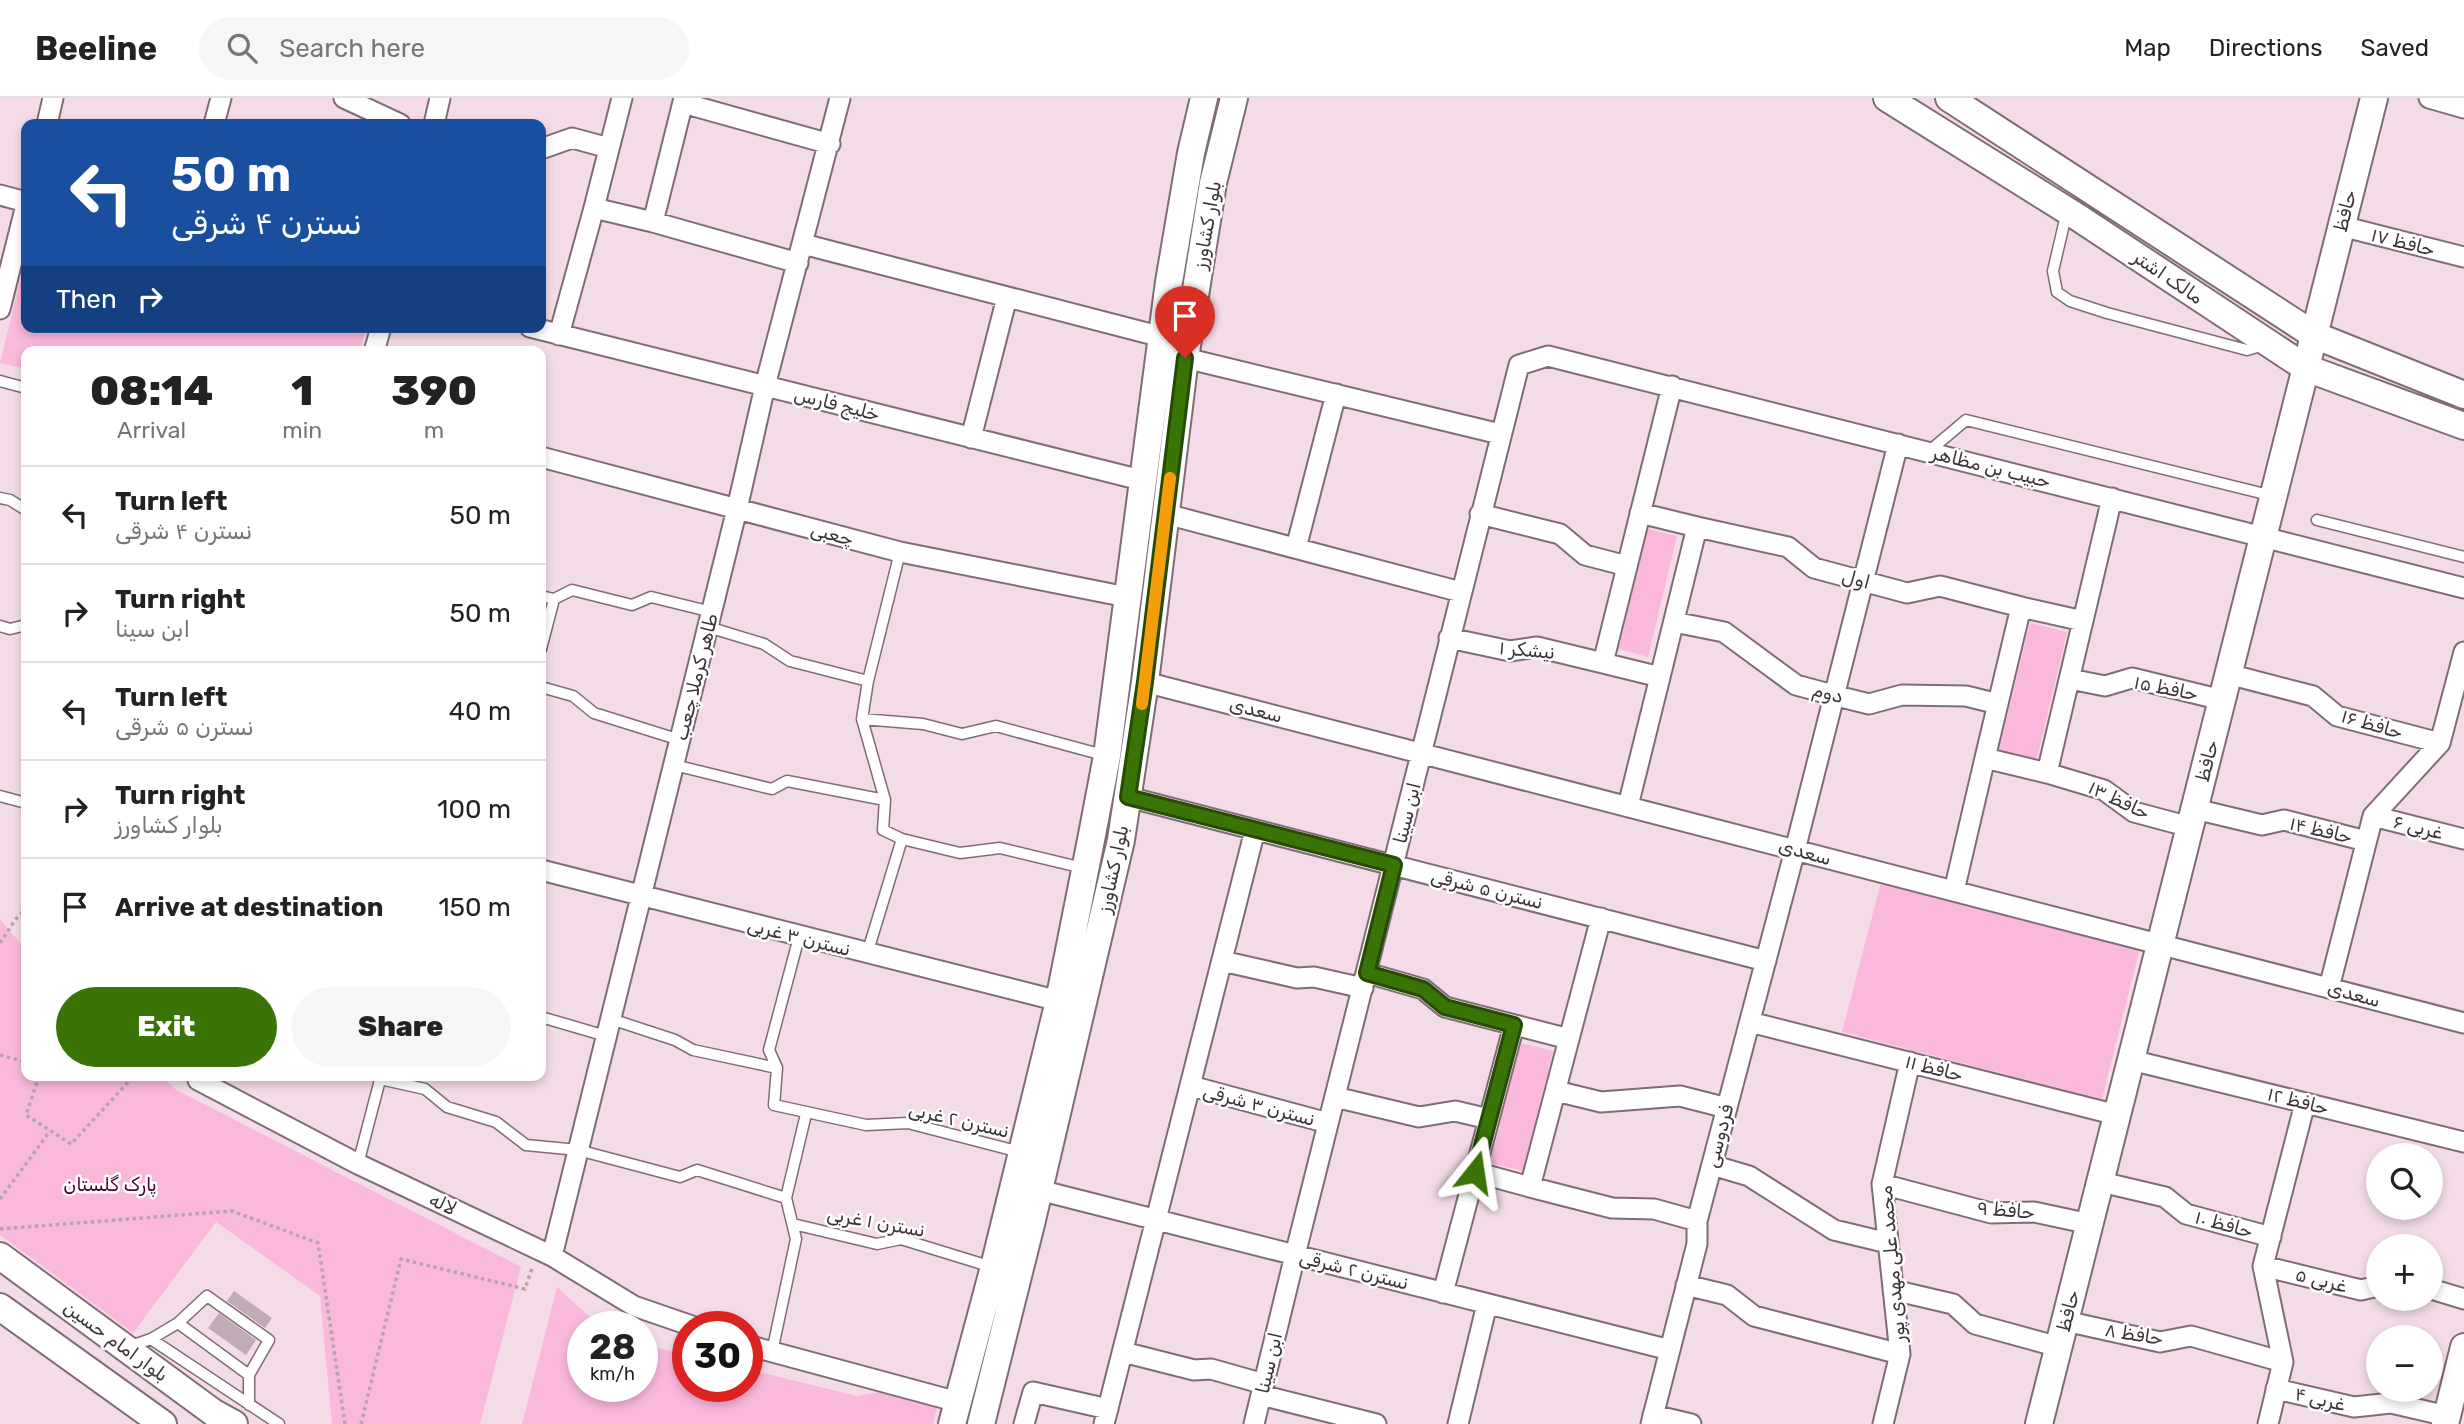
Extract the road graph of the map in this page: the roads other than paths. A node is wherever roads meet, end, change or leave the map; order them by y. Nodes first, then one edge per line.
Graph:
1 (53, 98) edge
2 (221, 98) edge
3 (344, 98) edge
4 (440, 98) edge
5 (622, 98) edge
6 (840, 98) edge
7 (1204, 98) edge
8 (1234, 98) edge
9 (1887, 98) edge
10 (1949, 98) edge
11 (2374, 98) edge
12 (2429, 98) edge
13 (684, 101) edge
14 (2464, 108) edge
15 (48, 119) edge
16 (215, 119) edge
17 (389, 119) edge
18 (436, 119) edge
19 (830, 144) junction
20 (546, 147) edge
21 (609, 148) junction
22 (0, 195) edge
23 (21, 201) edge
24 (594, 208) junction
25 (2067, 211) junction
26 (653, 222) junction
27 (21, 223) edge
28 (2341, 226) junction
29 (800, 253) junction
30 (2464, 257) edge
31 (1007, 297) junction
32 (0, 309) edge
33 (546, 331) edge
34 (559, 335) junction
35 (2314, 335) junction
36 (1162, 337) junction
37 (2268, 344) junction
38 (1185, 358) junction
39 (1519, 365) joint
40 (2306, 368) junction
41 (0, 381) edge
42 (765, 386) junction
43 (1672, 386) junction
44 (21, 387) edge
45 (1336, 394) junction
46 (2464, 395) edge
47 (2464, 426) edge
48 (1500, 434) junction
49 (971, 438) junction
50 (1898, 444) junction
51 (1928, 452) junction
52 (546, 458) edge
53 (1144, 481) junction
54 (2273, 496) junction
55 (0, 498) edge
56 (2112, 498) junction
57 (21, 507) edge
58 (737, 509) junction
59 (1640, 513) junction
60 (1166, 514) junction
61 (1480, 514) junction
62 (2317, 520) dead end
63 (1697, 527) junction
64 (2263, 537) junction
65 (1296, 548) junction
66 (900, 552) junction
67 (2464, 557) edge
68 (1627, 566) junction
69 (1862, 581) junction
70 (2464, 588) edge
71 (1461, 592) junction
72 (546, 597) edge
73 (1127, 597) junction
74 (554, 599) junction
75 (2021, 607) junction
76 (710, 620) junction
77 (2083, 621) junction
78 (1674, 622) junction
79 (0, 626) edge
80 (21, 626) edge
81 (546, 630) edge
82 (1450, 638) junction
83 (2464, 652) edge
84 (1603, 663) junction
85 (2228, 674) junction
86 (1660, 677) junction
87 (2070, 678) junction
88 (868, 681) junction
89 (1145, 682) junction
90 (546, 688) edge
91 (1833, 695) junction
92 (2222, 700) junction
93 (1998, 704) junction
94 (2456, 713) edge
95 (862, 719) junction
96 (680, 740) junction
97 (2440, 743) junction
98 (1422, 753) junction
99 (1107, 756) junction
100 (1986, 758) junction
101 (674, 765) junction
102 (2047, 773) junction
103 (0, 796) edge
104 (1128, 797) junction
105 (885, 800) junction
106 (21, 802) edge
107 (1628, 806) junction
108 (2373, 816) junction
109 (2192, 818) junction
110 (1255, 830) junction
111 (902, 839) junction
112 (2464, 839) edge
113 (2366, 841) junction
114 (1795, 850) junction
115 (1394, 865) junction
116 (1086, 869) junction
117 (546, 871) edge
118 (1954, 891) junction
119 (641, 896) junction
120 (1601, 918) junction
121 (799, 937) junction
122 (2160, 944) junction
123 (867, 954) junction
124 (1222, 961) junction
125 (1766, 961) junction
126 (1365, 981) junction
127 (2329, 988) junction
128 (1059, 1001) junction
129 (546, 1018) edge
130 (1750, 1022) junction
131 (2464, 1023) edge
132 (1514, 1025) junction
133 (609, 1028) junction
134 (1569, 1039) junction
135 (2131, 1060) junction
136 (1910, 1062) junction
137 (777, 1068) junction
138 (200, 1081) edge
139 (380, 1081) edge
140 (393, 1081) edge
141 (1191, 1086) junction
142 (1556, 1091) junction
143 (1335, 1097) junction
144 (2305, 1103) junction
145 (1727, 1108) junction
146 (806, 1114) junction
147 (2117, 1115) junction
148 (1489, 1119) junction
149 (1328, 1123) junction
150 (2464, 1142) edge
151 (578, 1150) junction
152 (1021, 1152) junction
153 (358, 1164) junction
154 (1712, 1165) junction
155 (1475, 1172) junction
156 (2101, 1182) junction
157 (1882, 1184) junction
158 (1531, 1187) junction
159 (1039, 1190) junction
160 (786, 1198) junction
161 (1157, 1220) junction
162 (1697, 1221) junction
163 (793, 1224) junction
164 (2090, 1224) junction
165 (2271, 1237) junction
166 (1888, 1242) junction
167 (546, 1253) junction
168 (1295, 1255) junction
169 (0, 1256) edge
170 (2263, 1266) junction
171 (994, 1267) junction
172 (1686, 1285) junction
173 (2366, 1289) edge
174 (1893, 1290) junction
175 (1443, 1293) junction
176 (2443, 1293) edge
177 (2464, 1299) edge
178 (1487, 1304) junction
179 (0, 1307) edge
180 (672, 1319) edge
181 (2065, 1321) junction
182 (178, 1323) junction
183 (150, 1339) junction
184 (2059, 1347) junction
185 (2464, 1347) edge
186 (126, 1348) junction
187 (763, 1349) edge
188 (1670, 1350) junction
189 (772, 1352) junction
190 (1123, 1352) junction
191 (1900, 1354) junction
192 (2283, 1362) junction
193 (249, 1375) junction
194 (2276, 1389) junction
195 (1263, 1390) junction
196 (955, 1413) edge
197 (241, 1415) edge
198 (1106, 1417) edge
199 (1652, 1419) edge
200 (2446, 1420) edge
201 (163, 1424) edge
202 (279, 1424) edge
203 (981, 1424) edge
204 (1024, 1424) edge
205 (1254, 1424) edge
206 (1376, 1424) edge
207 (1458, 1424) edge
208 (1691, 1424) edge
209 (1883, 1424) edge
210 (2039, 1424) edge
211 (2268, 1424) edge

1 - 15 street
2 - 16 street
3 - 17 street
4 - 18 street
5 - 21 street
6 - 19 street, طاهر کرملا چعب
7 - 36 main road, بلوار کشاورز
8 - 38 main road, بلوار کشاورز
9 - 25 main road, مالک اشتر
10 - 35 main road, مالک اشتر
11 - 28 main road, حافظ
12 - 14 street
13 - 19 street
13 - 26 street
19 - 29 street, طاهر کرملا چعب
20 - 21 street
21 - 24 street
22 - 23 street
24 - 26 street
24 - 34 street
25 - 37 main road, مالک اشتر
25 - 37 lane
26 - 29 street
27 - 32 street
28 - 30 street, حافظ ۱۷
28 - 35 main road, حافظ
29 - 31 street
29 - 42 street, طاهر کرملا چعب
31 - 36 street
31 - 49 street
33 - 34 street, خلیج فارس
34 - 42 street, خلیج فارس
35 - 40 main road, حافظ
35 - 46 main road, مالک اشتر
36 - 53 main road, بلوار کشاورز
37 - 40 main road, مالک اشتر
38 - 45 street
38 - 60 main road, بلوار کشاورز
39 - 43 street, حبیب بن مظاهر
39 - 48 street, ابن سینا
40 - 47 main road, مالک اشتر
40 - 54 main road, حافظ
41 - 44 lane
42 - 49 street, خلیج فارس
42 - 58 street, طاهر کرملا چعب
43 - 50 street, حبیب بن مظاهر
43 - 59 street
45 - 48 street
45 - 65 street
48 - 61 street, ابن سینا
49 - 53 street, خلیج فارس
50 - 51 street, حبیب بن مظاهر
50 - 69 street, فردوسی
51 - 54 lane
51 - 56 street, حبیب بن مظاهر
52 - 58 street, چعبی
53 - 73 main road, بلوار کشاورز
54 - 64 main road, حافظ
55 - 57 lane
56 - 64 street, حبیب بن مظاهر
56 - 77 street
58 - 66 street, چعبی
58 - 76 street, طاهر کرملا چعب
59 - 63 street, اول
59 - 68 street
60 - 65 street
60 - 89 main road, بلوار کشاورز
61 - 68 street
61 - 71 street, ابن سینا
62 - 67 lane
63 - 69 street, اول
63 - 78 street
64 - 70 street, حبیب بن مظاهر
64 - 85 main road, حافظ
65 - 71 street
66 - 73 street, چعبی
66 - 88 lane
68 - 84 street
69 - 75 street, اول
69 - 91 street, فردوسی
71 - 82 street, ابن سینا
72 - 74 lane
73 - 99 main road, بلوار کشاورز
74 - 76 lane
74 - 81 lane
75 - 77 street, اول
75 - 93 street
76 - 88 lane
76 - 96 street, طاهر کرملا چعب
77 - 87 street
78 - 86 street
78 - 91 street, دوم
79 - 80 lane
82 - 84 street, نیشکر ۱
82 - 98 street, ابن سینا
83 - 94 street
84 - 86 street, نیشکر ۱
85 - 92 main road, حافظ
85 - 97 street, حافظ ۱۶
86 - 107 street
87 - 92 street, حافظ ۱۵
87 - 102 street
88 - 95 lane
89 - 98 street, سعدی
89 - 104 main road, بلوار کشاورز
90 - 96 lane
91 - 93 street, دوم
91 - 114 street, فردوسی
92 - 109 main road, حافظ
93 - 100 street
94 - 97 street
95 - 99 lane
95 - 105 lane
96 - 101 street, طاهر کرملا چعب
97 - 108 street
98 - 107 street, سعدی
98 - 115 street, ابن سینا
99 - 116 main road, بلوار کشاورز
100 - 102 street, حافظ ۱۳
100 - 118 street
101 - 105 lane
101 - 119 street, طاهر کرملا چعب
102 - 109 street, حافظ ۱۳
103 - 106 lane
104 - 110 street, نسترن ۵ شرقی
104 - 159 main road, بلوار کشاورز
105 - 111 lane
107 - 114 street, سعدی
108 - 112 street, ۶ غربی
108 - 113 street
109 - 113 street, حافظ ۱۴
109 - 122 main road, حافظ
110 - 115 street, نسترن ۵ شرقی
110 - 124 street
111 - 116 lane
111 - 123 lane
113 - 127 street
114 - 118 street, سعدی
114 - 125 street, فردوسی
115 - 120 street, نسترن ۵ شرقی
115 - 126 street, ابن سینا
116 - 128 main road, بلوار کشاورز
117 - 119 street, نسترن ۳ غربی
118 - 122 street, سعدی
119 - 121 street, نسترن ۳ غربی
119 - 133 street, طاهر کرملا چعب
120 - 125 street, نسترن ۵ شرقی
120 - 134 street
121 - 123 street, نسترن ۳ غربی
121 - 137 lane
122 - 127 street, سعدی
122 - 135 main road, حافظ
123 - 128 street, نسترن ۳ غربی
124 - 126 street
124 - 141 street
125 - 130 street, فردوسی
126 - 132 street
126 - 143 street, ابن سینا
127 - 131 street, سعدی
128 - 152 main road, بلوار کشاورز
129 - 133 lane
130 - 136 street, حافظ ۱۱
130 - 145 street, فردوسی
132 - 134 street
132 - 148 street
133 - 137 lane
133 - 151 street, طاهر کرملا چعب
134 - 142 street
135 - 144 street, حافظ ۱۲
135 - 147 main road, حافظ
136 - 147 street, حافظ ۱۱
136 - 157 street, محمد علی مهدی پور
137 - 146 lane, نسترن ۲ غربی
138 - 153 street, لاله
139 - 153 lane
140 - 151 lane
141 - 149 street, نسترن ۳ شرقی
141 - 161 street
142 - 145 street
142 - 158 street
143 - 148 street, نسترن ۳ شرقی
143 - 149 street, ابن سینا
144 - 150 street, حافظ ۱۲
144 - 165 street
145 - 154 street, فردوسی
146 - 152 lane, نسترن ۲ غربی
146 - 160 lane
147 - 156 main road, حافظ
148 - 155 street
149 - 168 street, ابن سینا
151 - 160 lane
151 - 167 street, طاهر کرملا چعب
152 - 171 main road, بلوار کشاورز
153 - 167 street, لاله
154 - 162 street, فردوسی
154 - 166 street
155 - 158 street
155 - 175 street
156 - 164 main road, حافظ
156 - 165 street, حافظ ۱۰
157 - 164 street, حافظ ۹
157 - 166 street, محمد علی مهدی پور
158 - 162 street
159 - 161 street, نسترن ۲ شرقی
159 - 203 main road, بلوار کشاورز
160 - 163 lane
161 - 168 street, نسترن ۲ شرقی
161 - 190 street
162 - 172 street, فردوسی
163 - 171 lane, نسترن ۱ غربی
163 - 189 lane
164 - 181 main road, حافظ
165 - 170 street
166 - 174 street, محمد علی مهدی پور
167 - 180 street, لاله
168 - 175 street, نسترن ۲ شرقی
168 - 195 street, ابن سینا
169 - 186 main road, بلوار امام حسین
170 - 173 street, ۵ غربی
170 - 192 street
171 - 196 main road, بلوار کشاورز
172 - 188 street, فردوسی
172 - 191 street
174 - 184 street
174 - 191 street, محمد علی مهدی پور
175 - 178 street, نسترن ۲ شرقی
176 - 177 street
178 - 188 street, نسترن ۲ شرقی
178 - 207 street
179 - 201 main road, بلوار امام حسین
181 - 184 main road, حافظ
181 - 192 street, حافظ ۸
182 - 183 lane
182 - 193 lane
182 - 193 lane
183 - 186 lane
183 - 197 lane
184 - 210 main road, حافظ
185 - 200 main road
186 - 197 main road, بلوار امام حسین
187 - 189 street
188 - 199 street, فردوسی
189 - 196 street
190 - 195 street
190 - 198 street
191 - 209 street, محمد علی مهدی پور
192 - 194 street
193 - 197 lane
194 - 200 street, ۴ غربی
194 - 211 street
195 - 205 street, ابن سینا
195 - 206 street
197 - 202 lane
198 - 204 street
199 - 208 street

